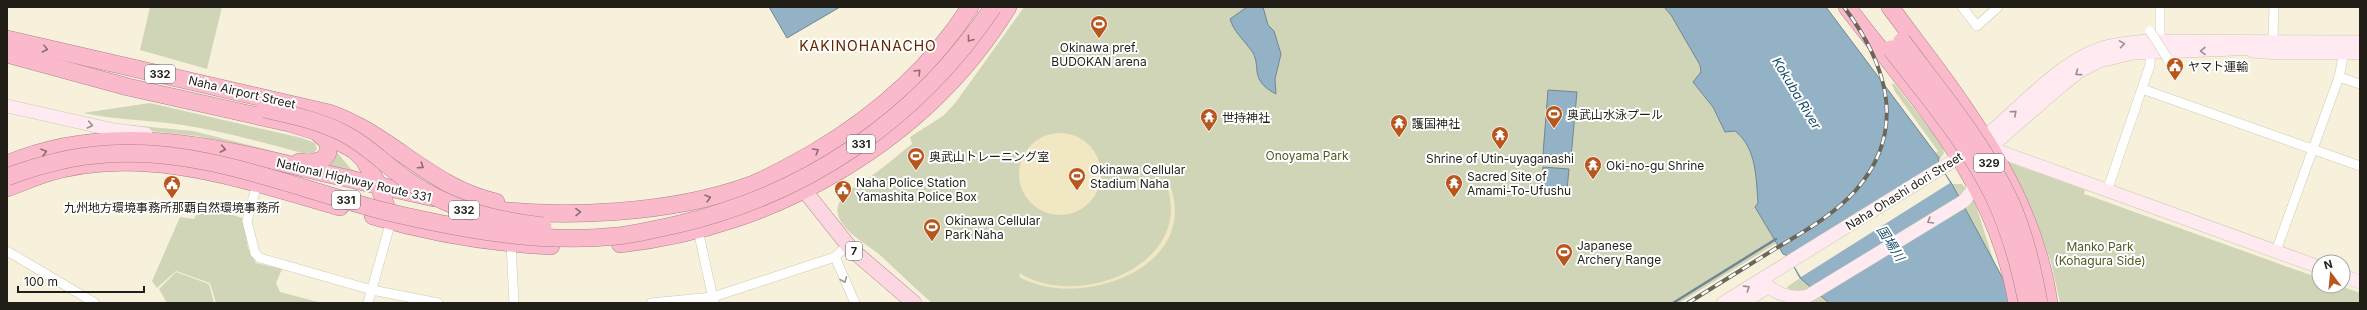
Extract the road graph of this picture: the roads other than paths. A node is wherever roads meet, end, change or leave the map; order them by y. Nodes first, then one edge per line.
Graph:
1 (970, 7) edge
2 (993, 7) edge
3 (1008, 7) edge
4 (1847, 7) edge
5 (1860, 7) edge
6 (1878, 7) edge
7 (1890, 7) edge
8 (1962, 7) edge
9 (1998, 7) edge
10 (2160, 7) edge
11 (2274, 7) edge
12 (2150, 31) dead end
13 (2360, 35) edge
14 (2273, 36) junction
15 (7, 39) edge
16 (2160, 41) junction
17 (2360, 42) edge
18 (1897, 45) junction
19 (2240, 45) junction
20 (2360, 47) edge
21 (2150, 52) junction
22 (2344, 53) junction
23 (2360, 53) edge
24 (7, 54) edge
25 (2168, 59) dead end
26 (2339, 77) junction
27 (2360, 84) edge
28 (2142, 89) junction
29 (7, 106) edge
30 (314, 108) junction
31 (315, 131) junction
32 (187, 143) junction
33 (1987, 143) junction
34 (2313, 150) junction
35 (1961, 156) junction
36 (260, 157) junction
37 (7, 164) edge
38 (2360, 166) edge
39 (782, 171) junction
40 (7, 177) edge
41 (1974, 179) junction
42 (257, 184) junction
43 (379, 186) junction
44 (7, 188) edge
45 (2107, 191) junction
46 (800, 192) junction
47 (409, 193) junction
48 (532, 212) junction
49 (391, 221) junction
50 (693, 226) junction
51 (511, 244) junction
52 (7, 251) edge
53 (2276, 251) junction
54 (838, 254) junction
55 (2311, 264) edge
56 (1765, 283) junction
57 (372, 290) junction
58 (1793, 299) edge
59 (713, 300) edge
60 (95, 303) edge
61 (368, 303) edge
62 (438, 303) edge
63 (514, 303) edge
64 (651, 303) edge
65 (855, 303) edge
66 (899, 303) edge
67 (914, 303) edge
68 (1723, 303) edge
69 (1742, 303) edge
70 (2017, 303) edge
71 (2027, 303) edge
72 (2039, 303) edge
73 (2049, 303) edge

39 -> 1 highway, National Highway Route 331 / 331
2 -> 50 highway, National Highway Route 331 / 331, bridge
3 - 46 highway, National Highway Route 331 / 331
4 - 35 highway
5 - 18 highway, 329
6 - 18 highway, 329
7 - 33 highway
8 - 9 street
10 - 16 street
11 - 14 street
12 - 25 street, bridge
13 - 14 main road
14 - 19 main road
15 -> 30 highway, Naha Airport Street / 332
16 - 19 main road, Naha Ohashi dori Street
33 -> 16 main road, Naha Ohashi dori Street
17 - 19 main road
18 - 71 highway, 329, bridge
18 - 72 highway, 329, bridge
19 - 20 main road
19 -> 21 main road, Naha Ohashi dori Street
19 - 22 main road
21 - 28 street
21 -> 33 main road, Naha Ohashi dori Street
22 - 23 main road
22 - 26 street
24 - 31 highway, 332
24 - 50 highway, 332, bridge
26 - 27 street
26 - 34 street
28 - 34 street
28 - 45 street
29 -> 32 main road
30 - 47 highway
30 -> 48 highway, 332
31 - 36 highway
31 - 43 highway, 332
32 -> 36 highway, National Highway Route 331 / 331
37 -> 32 highway, National Highway Route 331 / 331
33 - 35 main road, Naha Ohashi dori Street
33 - 41 main road, Naha Ohashi dori Street
33 - 45 main road
33 - 73 highway
34 - 38 street
34 - 53 street
35 - 41 highway
35 - 56 main road, Naha Ohashi dori Street
36 - 43 highway, National Highway Route 331 / 331
39 - 46 main road, 7
48 -> 39 highway, National Highway Route 331 / 331
40 - 50 highway, National Highway Route 331 / 331, bridge
41 -> 58 main road, Naha Ohashi dori Street
41 - 70 highway
42 - 44 highway, National Highway Route 331 / 331
42 - 49 highway, National Highway Route 331 / 331
42 - 57 street
43 - 47 highway, National Highway Route 331 / 331
43 - 49 highway, 332
45 - 53 main road
46 - 50 highway, National Highway Route 331 / 331
46 - 54 main road, 7
46 - 67 main road, 7
47 - 48 highway, National Highway Route 331 / 331
47 - 49 highway
48 - 51 highway
49 - 51 highway, National Highway Route 331 / 331
49 - 57 street
50 - 51 highway, National Highway Route 331 / 331
50 - 59 street
51 - 63 street
52 - 60 street
53 - 55 main road
54 - 59 street
54 -> 65 street
54 - 66 main road, 7
56 - 58 main road
68 -> 56 main road, Naha Ohashi dori Street
56 - 69 main road, Naha Ohashi dori Street
57 - 61 street
57 - 62 street
59 - 64 street

